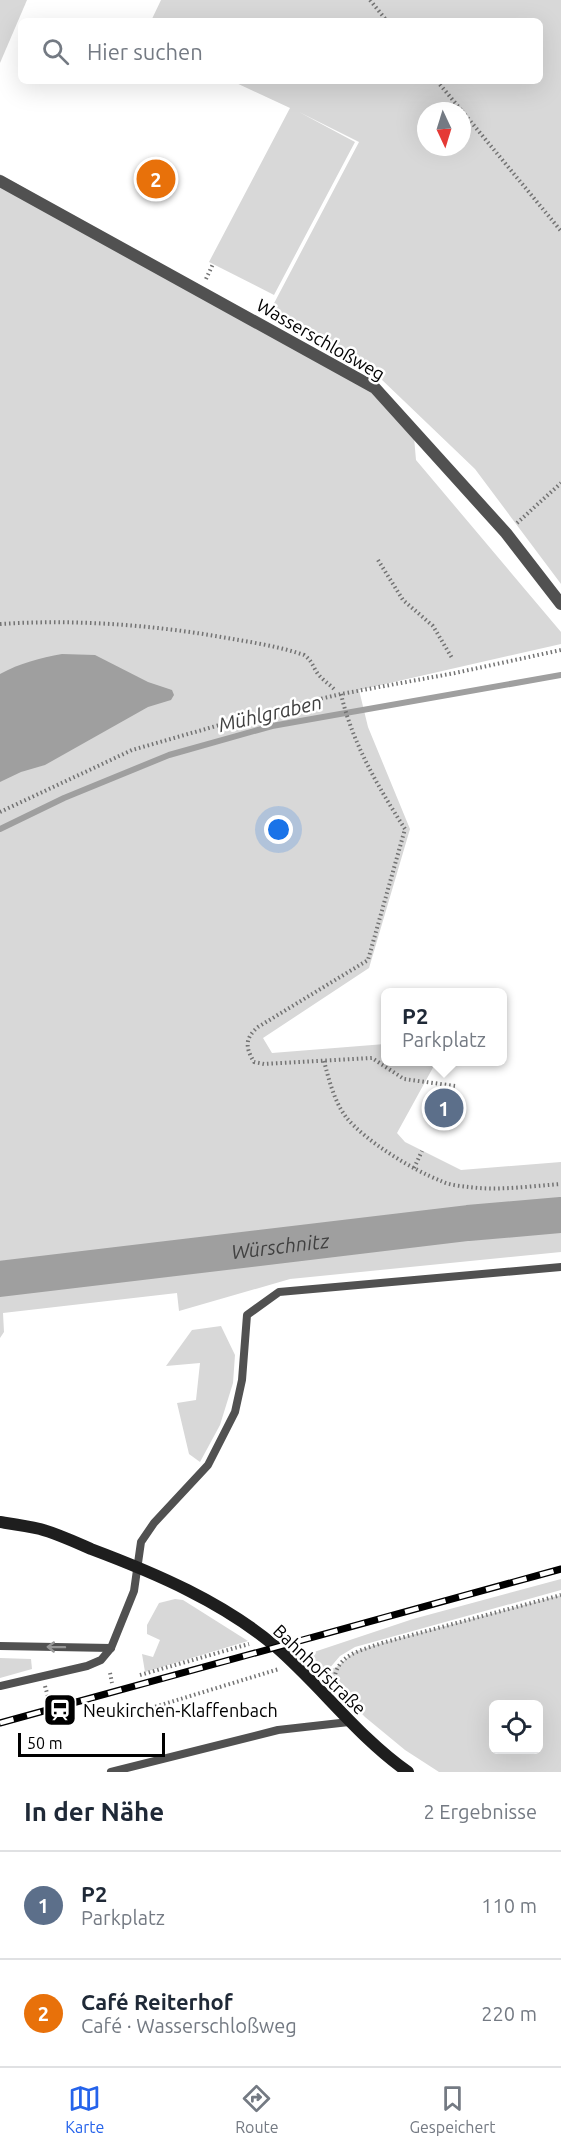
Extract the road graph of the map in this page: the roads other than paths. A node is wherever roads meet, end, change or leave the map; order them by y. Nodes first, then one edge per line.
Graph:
1 (0, 181) edge
2 (561, 604) edge
3 (561, 1267) edge
4 (0, 1522) edge
5 (138, 1567) junction
6 (0, 1646) edge
7 (111, 1648) junction
8 (0, 1686) edge
9 (349, 1722) junction
10 (111, 1772) edge
11 (408, 1772) edge

1 - 2 street, Wasserschloßweg
3 - 5 lane
4 - 5 main road, Bahnhofstraße
5 - 7 lane
5 - 9 main road, Bahnhofstraße
7 -> 6 lane
7 - 8 lane
9 - 10 lane
9 - 11 main road, Bahnhofstraße

